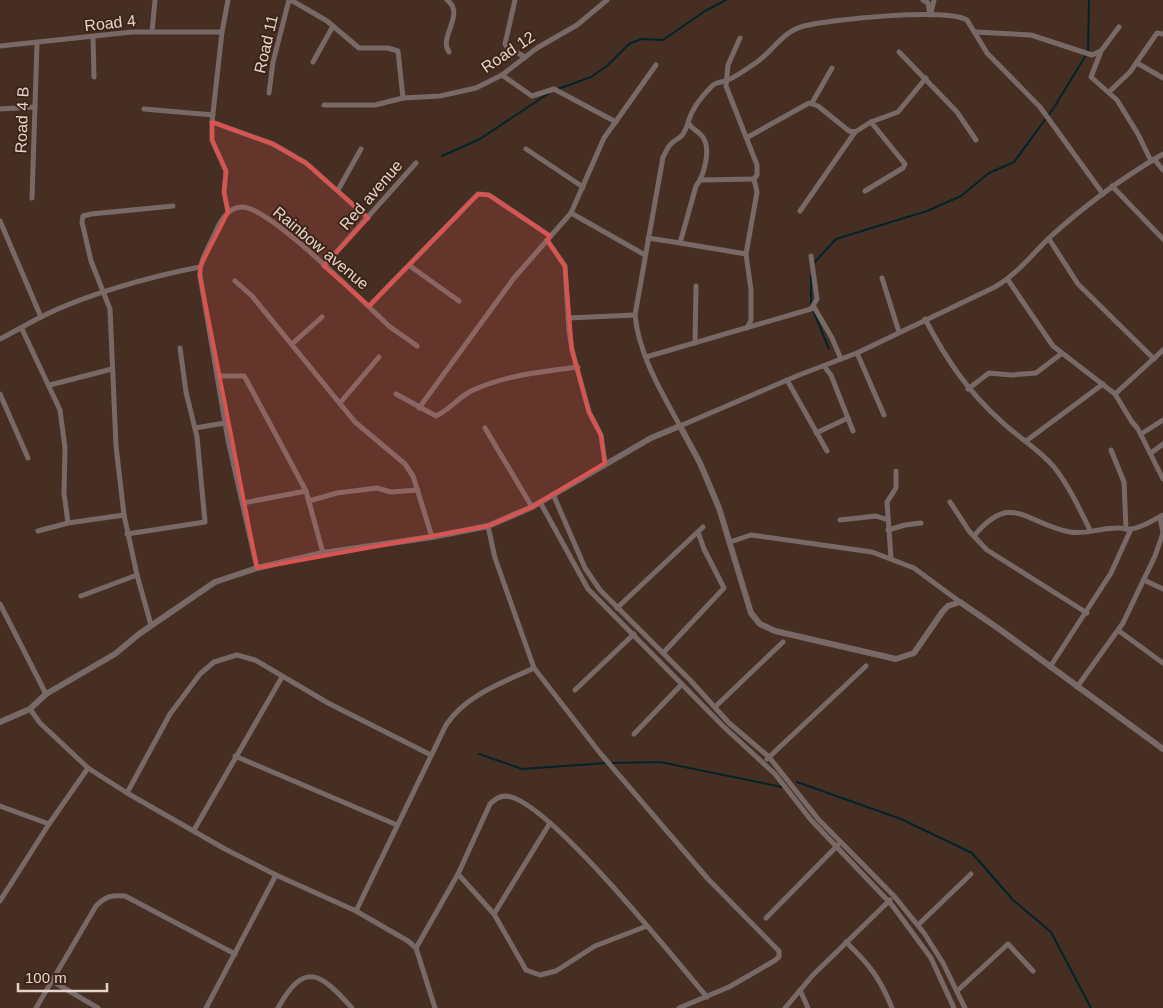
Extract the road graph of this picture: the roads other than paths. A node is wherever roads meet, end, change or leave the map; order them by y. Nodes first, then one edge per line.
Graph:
1 (155, 0) edge
2 (228, 0) edge
3 (290, 0) edge
4 (447, 0) edge
5 (515, 0) edge
6 (606, 0) edge
7 (922, 0) edge
8 (934, 0) edge
9 (930, 16) junction
10 (333, 26) junction
11 (1118, 27) dead end
12 (152, 32) junction
13 (222, 32) junction
14 (976, 32) junction
15 (1163, 34) edge
16 (93, 36) junction
17 (740, 38) dead end
18 (37, 43) junction
19 (0, 46) edge
20 (1100, 51) junction
21 (450, 52) dead end
22 (900, 52) dead end
23 (525, 57) junction
24 (313, 62) dead end
25 (1136, 63) junction
26 (656, 66) dead end
27 (832, 68) dead end
28 (502, 75) junction
29 (94, 78) dead end
30 (926, 78) junction
31 (1163, 78) edge
32 (727, 80) junction
33 (1109, 92) junction
34 (269, 93) dead end
35 (403, 98) junction
36 (812, 102) junction
37 (324, 105) dead end
38 (35, 106) junction
39 (0, 109) edge
40 (144, 109) dead end
41 (213, 115) junction
42 (212, 122) junction
43 (616, 122) junction
44 (871, 122) junction
45 (688, 124) junction
46 (854, 132) junction
47 (748, 137) junction
48 (976, 140) dead end
49 (362, 149) dead end
50 (526, 149) dead end
51 (1163, 154) edge
52 (1153, 160) junction
53 (416, 163) dead end
54 (1163, 170) edge
55 (754, 179) junction
56 (701, 180) junction
57 (1112, 186) junction
58 (582, 187) junction
59 (338, 190) junction
60 (865, 191) dead end
61 (1103, 194) junction
62 (32, 198) dead end
63 (173, 206) dead end
64 (800, 211) dead end
65 (228, 212) junction
66 (571, 213) junction
67 (368, 218) junction
68 (0, 221) edge
69 (548, 238) junction
70 (648, 238) junction
71 (1049, 239) junction
72 (1163, 239) edge
73 (680, 243) junction
74 (746, 254) junction
75 (645, 255) junction
76 (811, 256) dead end
77 (324, 266) junction
78 (410, 266) junction
79 (200, 267) junction
80 (882, 278) dead end
81 (1008, 280) junction
82 (235, 281) dead end
83 (696, 286) dead end
84 (104, 292) junction
85 (459, 301) dead end
86 (369, 306) junction
87 (814, 306) junction
88 (635, 315) junction
89 (41, 317) junction
90 (322, 317) dead end
91 (568, 318) junction
92 (925, 319) junction
93 (748, 328) junction
94 (22, 329) junction
95 (899, 332) junction
96 (0, 339) edge
97 (695, 342) junction
98 (292, 344) junction
99 (417, 346) dead end
100 (180, 348) dead end
101 (1163, 350) edge
102 (857, 353) junction
103 (1061, 354) junction
104 (380, 358) dead end
105 (646, 358) junction
106 (1154, 359) junction
107 (841, 360) junction
108 (824, 366) junction
109 (578, 367) junction
110 (112, 369) junction
111 (217, 376) junction
112 (787, 380) junction
113 (1103, 384) junction
114 (50, 385) junction
115 (968, 389) junction
116 (0, 394) edge
117 (396, 394) dead end
118 (1115, 394) junction
119 (340, 403) junction
120 (419, 408) junction
121 (884, 415) dead end
122 (848, 418) junction
123 (1163, 420) edge
124 (225, 423) junction
125 (680, 426) junction
126 (195, 428) junction
127 (486, 428) dead end
128 (853, 431) dead end
129 (816, 433) junction
130 (1141, 434) junction
131 (1026, 441) junction
132 (1163, 444) edge
133 (1111, 450) dead end
134 (827, 451) dead end
135 (1151, 452) junction
136 (28, 458) dead end
137 (605, 463) junction
138 (896, 471) dead end
139 (1163, 478) edge
140 (418, 490) junction
141 (306, 491) junction
142 (553, 494) junction
143 (309, 501) junction
144 (540, 502) junction
145 (950, 502) dead end
146 (242, 503) junction
147 (532, 507) junction
148 (124, 515) junction
149 (1162, 516) edge
150 (840, 520) dead end
151 (888, 520) junction
152 (68, 523) junction
153 (922, 523) dead end
154 (488, 526) junction
155 (1128, 529) junction
156 (888, 530) junction
157 (1090, 530) junction
158 (38, 531) dead end
159 (127, 534) junction
160 (974, 536) junction
161 (432, 537) junction
162 (730, 542) junction
163 (323, 553) junction
164 (891, 558) junction
165 (257, 568) junction
166 (136, 575) junction
167 (1144, 580) junction
168 (1163, 589) edge
169 (81, 596) dead end
170 (960, 602) junction
171 (0, 604) edge
172 (617, 608) junction
173 (1087, 613) junction
174 (151, 625) junction
175 (1119, 630) junction
176 (634, 634) junction
177 (783, 642) dead end
178 (663, 653) junction
179 (1163, 663) edge
180 (866, 666) dead end
181 (1050, 667) junction
182 (534, 668) junction
183 (282, 677) junction
184 (682, 684) junction
185 (1077, 687) junction
186 (575, 690) dead end
187 (46, 694) junction
188 (715, 707) junction
189 (30, 709) junction
190 (0, 722) edge
191 (634, 734) dead end
192 (1163, 749) edge
193 (431, 755) junction
194 (234, 756) junction
195 (769, 757) junction
196 (763, 762) junction
197 (88, 768) junction
198 (127, 793) junction
199 (0, 806) edge
200 (550, 823) junction
201 (49, 824) junction
202 (397, 825) junction
203 (194, 830) junction
204 (842, 841) junction
205 (836, 847) junction
206 (458, 874) junction
207 (971, 874) dead end
208 (276, 876) junction
209 (894, 896) junction
210 (0, 901) edge
211 (889, 901) junction
212 (356, 911) junction
213 (494, 914) junction
214 (766, 918) dead end
215 (918, 925) junction
216 (647, 926) junction
217 (846, 942) junction
218 (416, 948) junction
219 (234, 954) junction
220 (1033, 971) dead end
221 (52, 981) junction
222 (800, 990) junction
223 (957, 991) junction
224 (707, 997) junction
225 (36, 1008) edge
226 (98, 1008) edge
227 (206, 1008) edge
228 (278, 1008) edge
229 (352, 1008) edge
230 (435, 1008) edge
231 (679, 1008) edge
232 (785, 1008) edge
233 (808, 1008) edge
234 (892, 1008) edge
235 (954, 1008) edge
236 (965, 1008) edge

1 - 12 street
2 - 13 street
3 - 10 street
3 - 34 street, Road 11
4 - 21 street
5 - 23 street
6 - 23 street, Road 12
7 - 9 street
8 - 9 street
9 - 14 street
9 - 32 street
10 - 24 street
10 - 35 street
11 - 20 street
12 - 13 street, Road 4
12 - 16 street, Road 4
13 - 41 street
14 - 20 street
14 - 61 street
15 - 25 street
16 - 18 street, Road 4
16 - 29 street
17 - 32 street
18 - 19 street, Road 4
18 - 38 street, Road 4 B
20 - 33 street
22 - 30 street
23 - 28 street, Road 12
25 - 31 street
25 - 33 street
26 - 43 street
27 - 36 street
28 - 35 street, Road 12
28 - 43 street
30 - 44 street
30 - 48 street
32 - 45 street
32 - 47 street
33 - 52 street
35 - 37 street, Road 12
36 - 46 street
36 - 47 street
38 - 39 street
38 - 62 street, Road 4 B
40 - 41 street
41 - 42 street
42 - 59 street
42 - 65 street
43 - 58 street
44 - 46 street
44 - 60 street
45 - 56 street
45 - 70 street
46 - 64 street
47 - 55 street
49 - 59 street
50 - 58 street
51 - 52 street
52 - 54 street
52 - 57 street
53 - 67 street, Red avenue
55 - 56 street
55 - 74 street
56 - 73 street
57 - 61 street
57 - 72 street
58 - 66 street
59 - 67 street
61 - 71 street
63 - 84 street
65 - 77 street, Rainbow avenue
65 - 79 street
66 - 69 street
66 - 75 street
67 - 77 street, Red avenue
68 - 89 street
69 - 78 street
69 - 91 street
69 - 120 street
70 - 73 street
70 - 75 street
71 - 81 street
71 - 106 street
73 - 74 street
74 - 93 street
75 - 88 street
76 - 87 street
77 - 86 street, Rainbow avenue
78 - 85 street
78 - 86 street
79 - 84 street
79 - 111 street
80 - 95 street
81 - 92 street
81 - 103 street
82 - 98 street
83 - 97 street
84 - 89 street
84 - 110 street
86 - 99 street, Rainbow avenue
87 - 93 street
87 - 107 street
88 - 91 street
88 - 105 street
89 - 94 street
90 - 98 street
91 - 109 street
92 - 95 street
92 - 115 street
93 - 97 street
94 - 96 street
94 - 114 street
95 - 102 street
97 - 105 street
98 - 119 street
100 - 126 street
101 - 106 street
102 - 107 street
102 - 121 street
103 - 113 street
103 - 115 street
104 - 119 street
105 - 125 street
106 - 118 street
107 - 108 street
108 - 112 street
108 - 122 street
109 - 120 street
109 - 137 street
110 - 114 street
110 - 148 street
111 - 124 street
111 - 141 street
112 - 125 street
112 - 129 street
113 - 118 street
113 - 131 street
114 - 152 street
115 - 131 street
116 - 136 street
117 - 120 street
118 - 130 street
119 - 140 street
122 - 128 street
122 - 129 street
123 - 130 street
124 - 126 street
124 - 146 street
125 - 137 street
125 - 162 street
126 - 159 street
127 - 147 street
129 - 134 street
130 - 135 street
131 - 157 street
132 - 135 street
133 - 155 street
135 - 139 street
137 - 142 street
138 - 151 street
140 - 143 street
140 - 161 street
141 - 143 street
141 - 146 street
142 - 144 street
142 - 172 street
143 - 163 street
144 - 147 street
144 - 176 street
145 - 160 street
146 - 165 street
147 - 154 street
148 - 152 street
148 - 159 street
149 - 155 street
149 - 167 street
150 - 151 street
151 - 156 street
152 - 158 street
153 - 156 street
154 - 161 street
154 - 182 street
155 - 157 street
155 - 173 street
156 - 164 street
157 - 160 street
159 - 166 street
160 - 173 street
161 - 163 street
162 - 164 street
162 - 170 street
163 - 165 street
164 - 170 street
165 - 174 street
166 - 169 street
166 - 174 street
167 - 168 street
167 - 175 street
170 - 181 street
171 - 187 street
172 - 178 street
172 - 178 street
173 - 181 street
174 - 187 street
175 - 179 street
175 - 185 street
176 - 184 street
176 - 186 street
177 - 188 street
178 - 188 street
180 - 195 street
181 - 185 street
182 - 193 street
182 - 224 street
183 - 193 street
183 - 194 street
183 - 198 street
184 - 191 street
184 - 196 street
185 - 192 street
187 - 189 street
188 - 195 street
189 - 190 street
189 - 197 street
193 - 202 street
194 - 202 street
194 - 203 street
195 - 196 street
195 - 204 street
196 - 205 street
197 - 198 street
197 - 201 street
198 - 203 street
199 - 201 street
200 - 206 street
200 - 213 street
200 - 216 street
201 - 210 street
202 - 212 street
203 - 208 street
204 - 205 street
204 - 209 street
205 - 211 street
205 - 214 street
206 - 213 street
206 - 218 street
207 - 215 street
208 - 212 street
208 - 219 street
209 - 211 street
209 - 215 street
211 - 217 street
211 - 235 street
212 - 218 street
213 - 216 street
215 - 223 street
216 - 224 street
217 - 222 street
217 - 234 street
218 - 230 street
219 - 221 street
219 - 227 street
220 - 223 street
221 - 225 street
221 - 226 street
222 - 232 street
222 - 233 street
223 - 236 street
224 - 231 street
228 - 229 street

